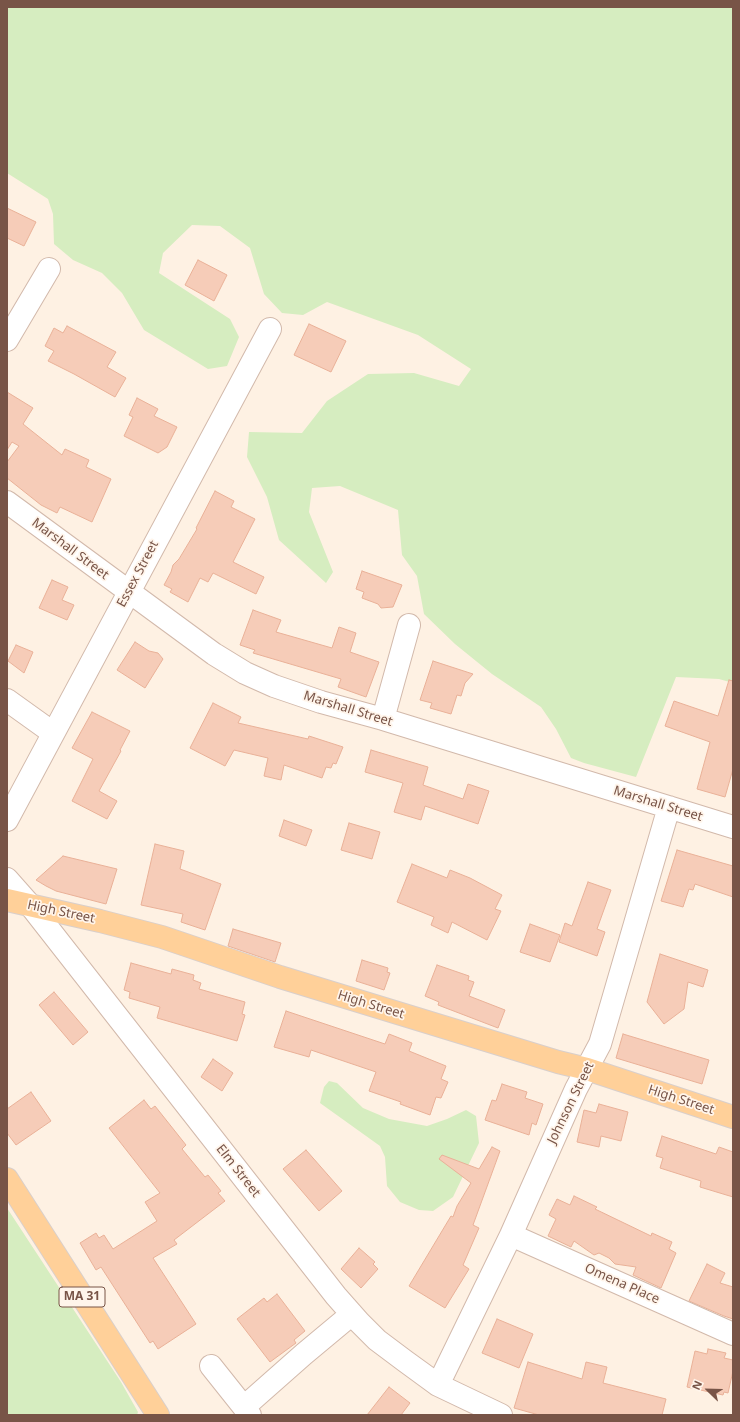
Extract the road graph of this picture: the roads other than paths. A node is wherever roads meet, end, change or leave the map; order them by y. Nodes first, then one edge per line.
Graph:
1 (49, 269) dead end
2 (270, 329) dead end
3 (7, 340) edge
4 (7, 502) edge
5 (129, 592) junction
6 (409, 625) dead end
7 (7, 700) edge
8 (383, 719) junction
9 (53, 733) junction
10 (669, 807) junction
11 (7, 820) edge
12 (733, 826) edge
13 (7, 878) edge
14 (7, 890) edge
15 (7, 900) edge
16 (30, 905) junction
17 (587, 1069) junction
18 (733, 1117) edge
19 (7, 1179) edge
20 (511, 1235) junction
21 (352, 1314) junction
22 (733, 1334) edge
23 (211, 1366) dead end
24 (438, 1385) junction
25 (247, 1411) edge
26 (158, 1415) edge
27 (501, 1415) edge

1 - 3 street
2 - 5 street, Essex Street
4 - 5 street, Marshall Street
5 - 8 street, Marshall Street
5 - 9 street, Essex Street
6 - 8 street
7 - 9 street
8 - 10 street, Marshall Street
9 - 11 street, Essex Street
10 - 12 street, Marshall Street
10 - 17 street, Johnson Street
13 - 16 street
14 - 16 street, Elm Street
15 - 16 main road, High Street
16 - 17 main road, High Street
16 - 21 street, Elm Street
17 - 18 main road, High Street
17 - 20 street, Johnson Street
19 - 26 main road, MA 31
20 - 22 street, Omena Place
20 - 24 street, Johnson Street
21 - 24 street, Elm Street
21 - 25 street
23 - 25 street
24 - 27 street, Elm Street

